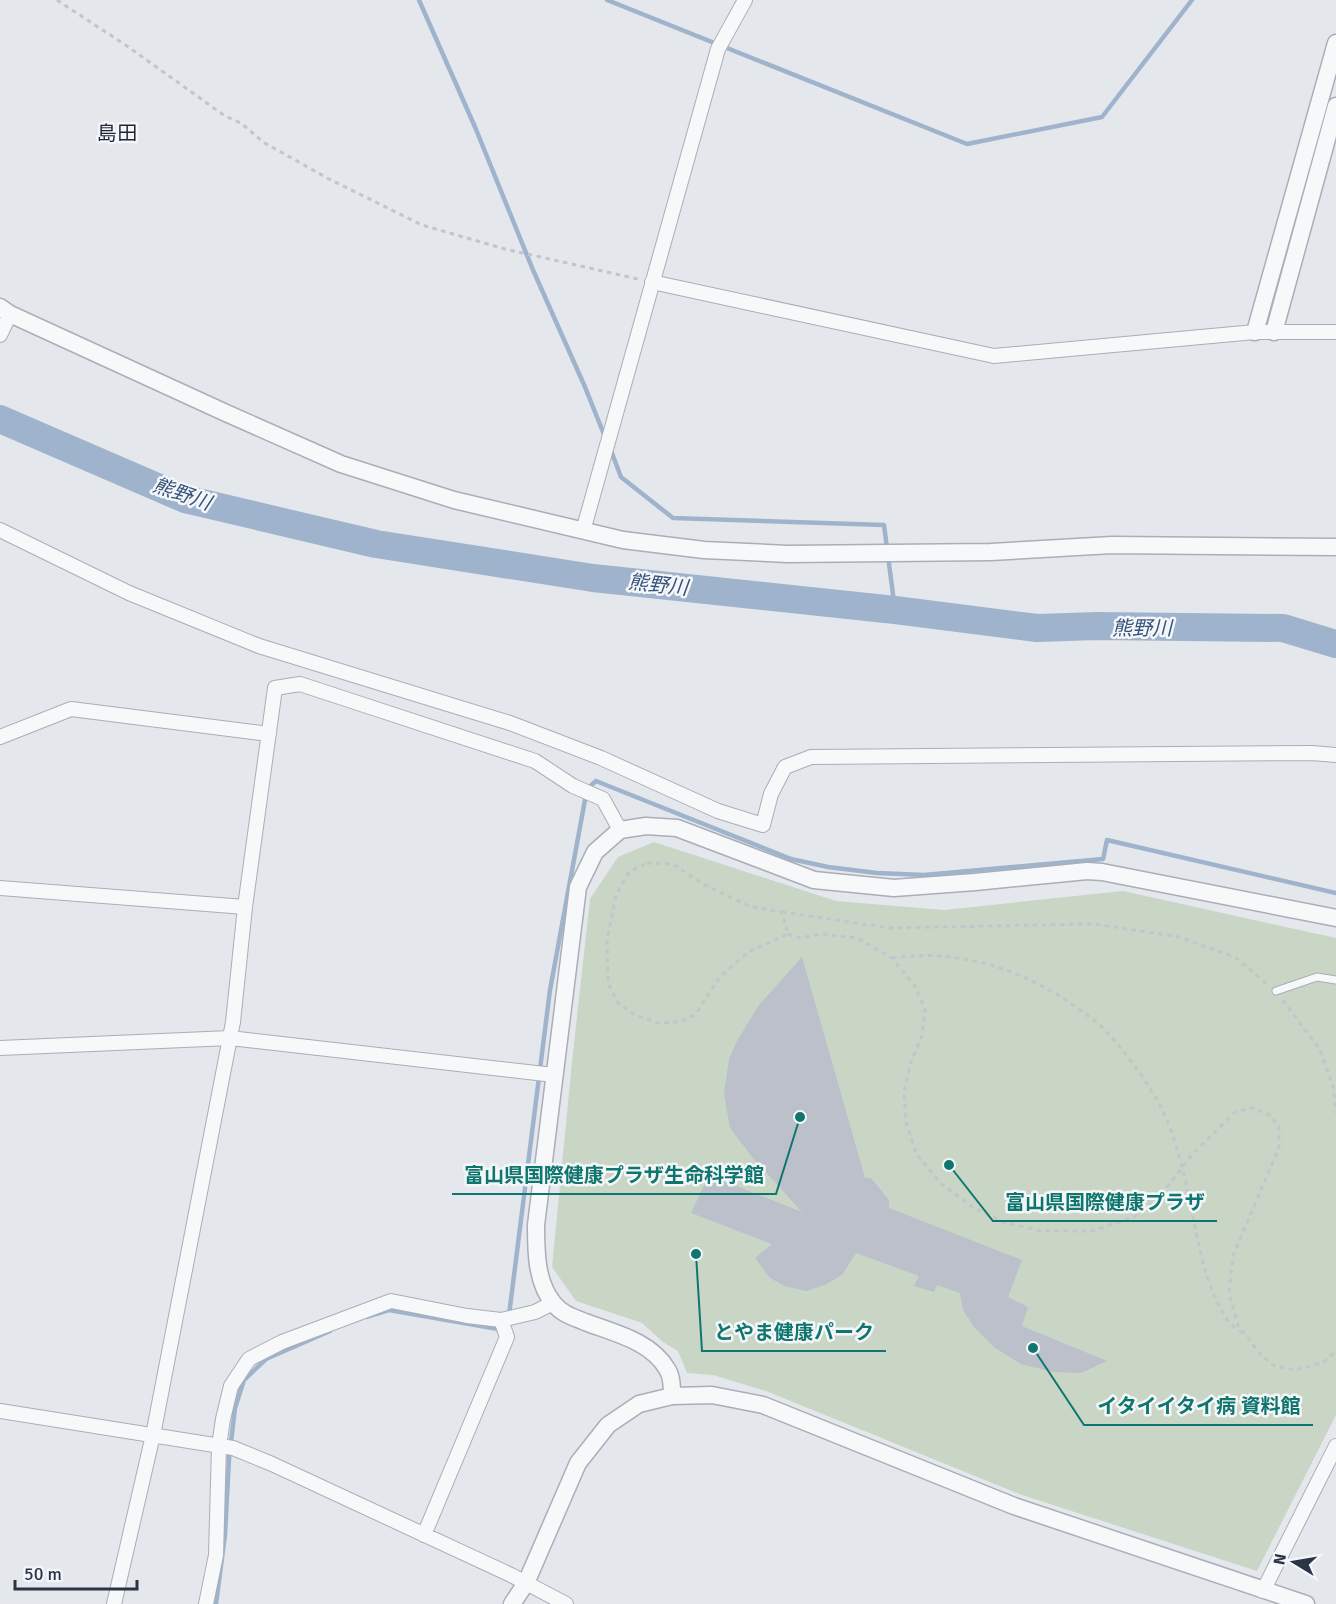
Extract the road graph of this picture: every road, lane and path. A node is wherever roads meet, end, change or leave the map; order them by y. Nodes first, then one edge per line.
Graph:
1 (57, 0) edge
2 (745, 0) edge
3 (1336, 43) edge
4 (1336, 106) edge
5 (652, 282) junction
6 (5, 310) edge
7 (1255, 332) junction
8 (1274, 332) junction
9 (1336, 332) edge
10 (0, 334) edge
11 (0, 530) edge
12 (583, 531) junction
13 (1336, 547) edge
14 (269, 734) junction
15 (0, 737) edge
16 (1336, 755) edge
17 (620, 830) junction
18 (0, 888) edge
19 (245, 907) junction
20 (782, 912) junction
21 (1336, 918) edge
22 (788, 934) junction
23 (892, 958) junction
24 (1336, 980) edge
25 (1276, 991) junction
26 (230, 1038) junction
27 (0, 1048) edge
28 (554, 1075) junction
29 (1336, 1113) edge
30 (1182, 1167) junction
31 (553, 1303) junction
32 (501, 1320) junction
33 (1249, 1338) junction
34 (1336, 1351) edge
35 (672, 1396) junction
36 (0, 1411) edge
37 (153, 1435) junction
38 (1336, 1446) edge
39 (225, 1447) junction
40 (424, 1535) junction
41 (526, 1583) junction
42 (1263, 1591) junction
43 (114, 1604) edge
44 (206, 1604) edge
45 (512, 1604) edge
46 (566, 1604) edge
47 (1306, 1604) edge

1 - 5 path
2 - 5 street
3 - 7 street
4 - 8 street
5 - 7 street
5 - 12 street
6 - 10 street
6 - 12 street
7 - 8 street
8 - 9 street
11 - 16 street
12 - 13 street
14 - 15 street
14 - 17 street
14 - 19 street
17 - 21 street
17 - 28 street
18 - 19 street
19 - 26 street
20 - 22 path
20 - 22 path
20 - 25 path
22 - 23 path
23 - 30 path
23 - 30 path
24 - 25 lane
25 - 29 path
26 - 27 street
26 - 28 street
26 - 37 street
28 - 31 street
30 - 33 path
30 - 33 path
31 - 32 street
31 - 35 street
32 - 39 street
32 - 40 street
33 - 34 path
35 - 41 street
35 - 42 street
36 - 37 street
37 - 39 street
37 - 43 street
38 - 42 street
39 - 40 street
39 - 44 street
40 - 41 street
41 - 45 street
41 - 46 street
42 - 47 street

